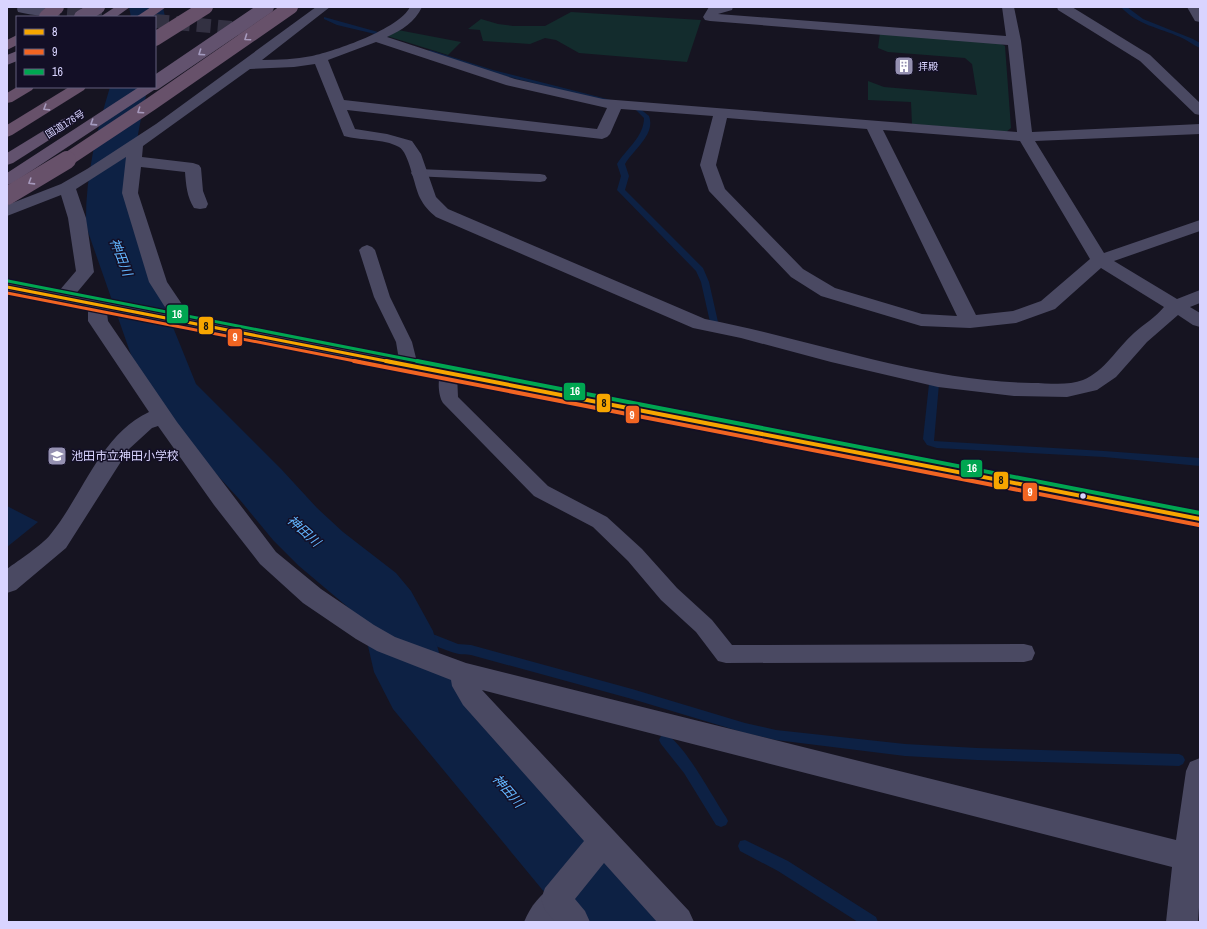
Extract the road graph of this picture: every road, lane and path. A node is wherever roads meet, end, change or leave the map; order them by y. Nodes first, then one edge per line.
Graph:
1 (98, 7) edge
2 (124, 7) edge
3 (160, 7) edge
4 (206, 7) edge
5 (267, 7) edge
6 (290, 7) edge
7 (324, 7) edge
8 (416, 7) edge
9 (727, 7) edge
10 (1008, 7) edge
11 (1063, 7) edge
12 (1193, 7) edge
13 (20, 11) edge
14 (50, 12) tunnel mouth
15 (83, 16) edge
16 (109, 16) edge
17 (146, 16) edge
18 (1200, 18) edge
19 (266, 31) tunnel mouth
20 (289, 33) junction
21 (156, 38) edge
22 (376, 38) junction
23 (16, 40) edge
24 (1014, 40) junction
25 (7, 46) edge
26 (16, 56) edge
27 (320, 58) junction
28 (7, 61) edge
29 (247, 64) junction
30 (16, 71) edge
31 (7, 76) edge
32 (156, 82) edge
33 (24, 88) edge
34 (77, 88) edge
35 (147, 88) edge
36 (7, 99) edge
37 (337, 104) junction
38 (616, 104) junction
39 (1200, 110) edge
40 (721, 113) junction
41 (78, 116) dead end
42 (873, 125) junction
43 (1200, 129) edge
44 (7, 132) edge
45 (1025, 137) junction
46 (132, 152) junction
47 (7, 160) edge
48 (418, 173) junction
49 (540, 178) dead end
50 (7, 180) edge
51 (67, 187) junction
52 (7, 196) edge
53 (200, 204) dead end
54 (7, 211) edge
55 (1200, 224) edge
56 (367, 250) dead end
57 (1100, 260) junction
58 (7, 287) edge
59 (1200, 296) edge
60 (62, 298) junction
61 (1175, 306) junction
62 (107, 307) junction
63 (175, 321) junction
64 (1200, 321) edge
65 (970, 322) junction
66 (409, 366) junction
67 (448, 374) junction
68 (162, 415) junction
69 (1200, 519) edge
70 (7, 583) edge
71 (1024, 653) dead end
72 (464, 674) junction
73 (1200, 771) edge
74 (599, 846) junction
75 (1194, 861) edge
76 (564, 904) edge
77 (537, 922) edge
78 (678, 922) edge
79 (1182, 922) edge

1 - 15 highway, bridge
2 - 16 highway
3 - 17 highway
4 - 21 highway, bridge
5 -> 32 highway, bridge
6 -> 52 highway, bridge
7 - 20 street
8 - 22 street
9 - 24 street
10 - 24 street
11 - 39 street
12 - 18 street
13 - 14 street
19 - 20 street
20 - 29 street
22 - 27 street
22 - 38 street
23 - 25 highway
24 - 45 street
26 - 28 highway
27 - 29 street
27 - 37 street
29 - 46 street
30 - 31 highway
33 - 36 highway
34 -> 44 highway
35 -> 50 highway
37 - 38 street
37 - 48 street
38 - 40 street
40 - 42 street
40 - 65 street
41 - 47 highway, 国道176号
42 - 45 street
42 - 65 street
43 - 45 street
45 - 57 street
46 - 51 street
46 - 53 street
46 - 63 street
48 - 49 lane
48 - 61 street
51 - 54 street
51 - 60 street
55 - 57 street
56 - 66 lane
57 - 61 street
57 - 65 street
58 - 60 street
59 - 61 street
60 - 62 street
61 - 64 street
62 - 63 street
62 - 68 street
63 - 66 street
66 - 67 street
67 - 69 street
67 - 71 lane
68 - 70 street
68 - 72 street
72 - 74 street
72 - 75 street
73 - 75 street
74 - 76 street
74 - 78 street
75 - 79 street
76 - 77 lane

